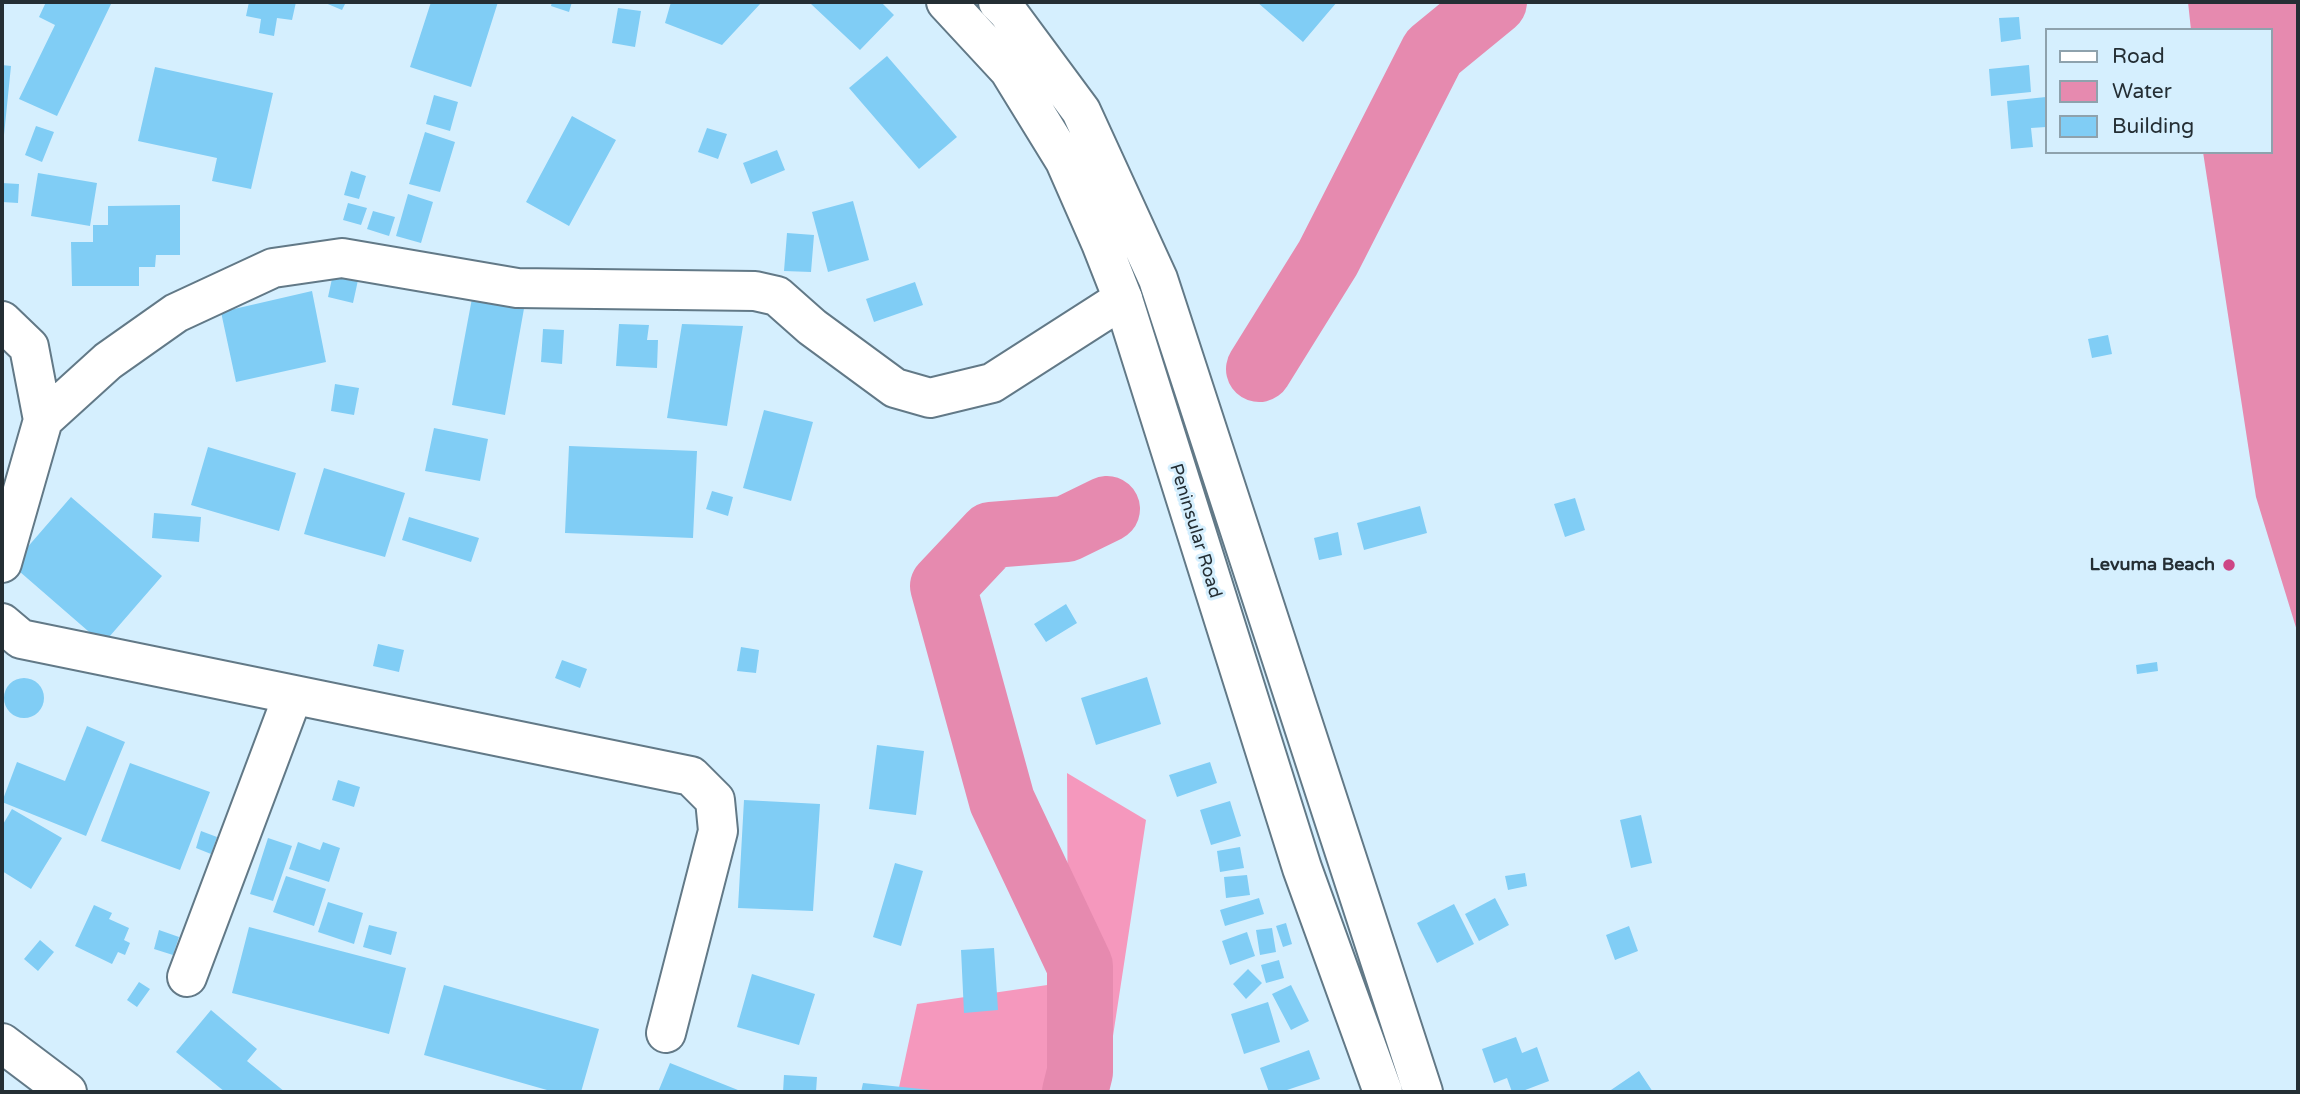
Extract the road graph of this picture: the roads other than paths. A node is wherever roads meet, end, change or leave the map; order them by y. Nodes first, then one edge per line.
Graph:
1 (946, 2) edge
2 (998, 2) edge
3 (1123, 299) junction
4 (2, 321) edge
5 (43, 420) junction
6 (2, 563) edge
7 (2, 623) edge
8 (293, 695) junction
9 (187, 977) dead end
10 (666, 1032) dead end
11 (2, 1043) edge
12 (67, 1092) edge
13 (1383, 1092) edge
14 (1423, 1092) edge

1 - 3 street, Peninsular Road
2 - 14 street
3 - 5 street
3 - 13 street, Peninsular Road
4 - 5 street
5 - 6 street
7 - 8 street
8 - 9 street
8 - 10 street
11 - 12 street

